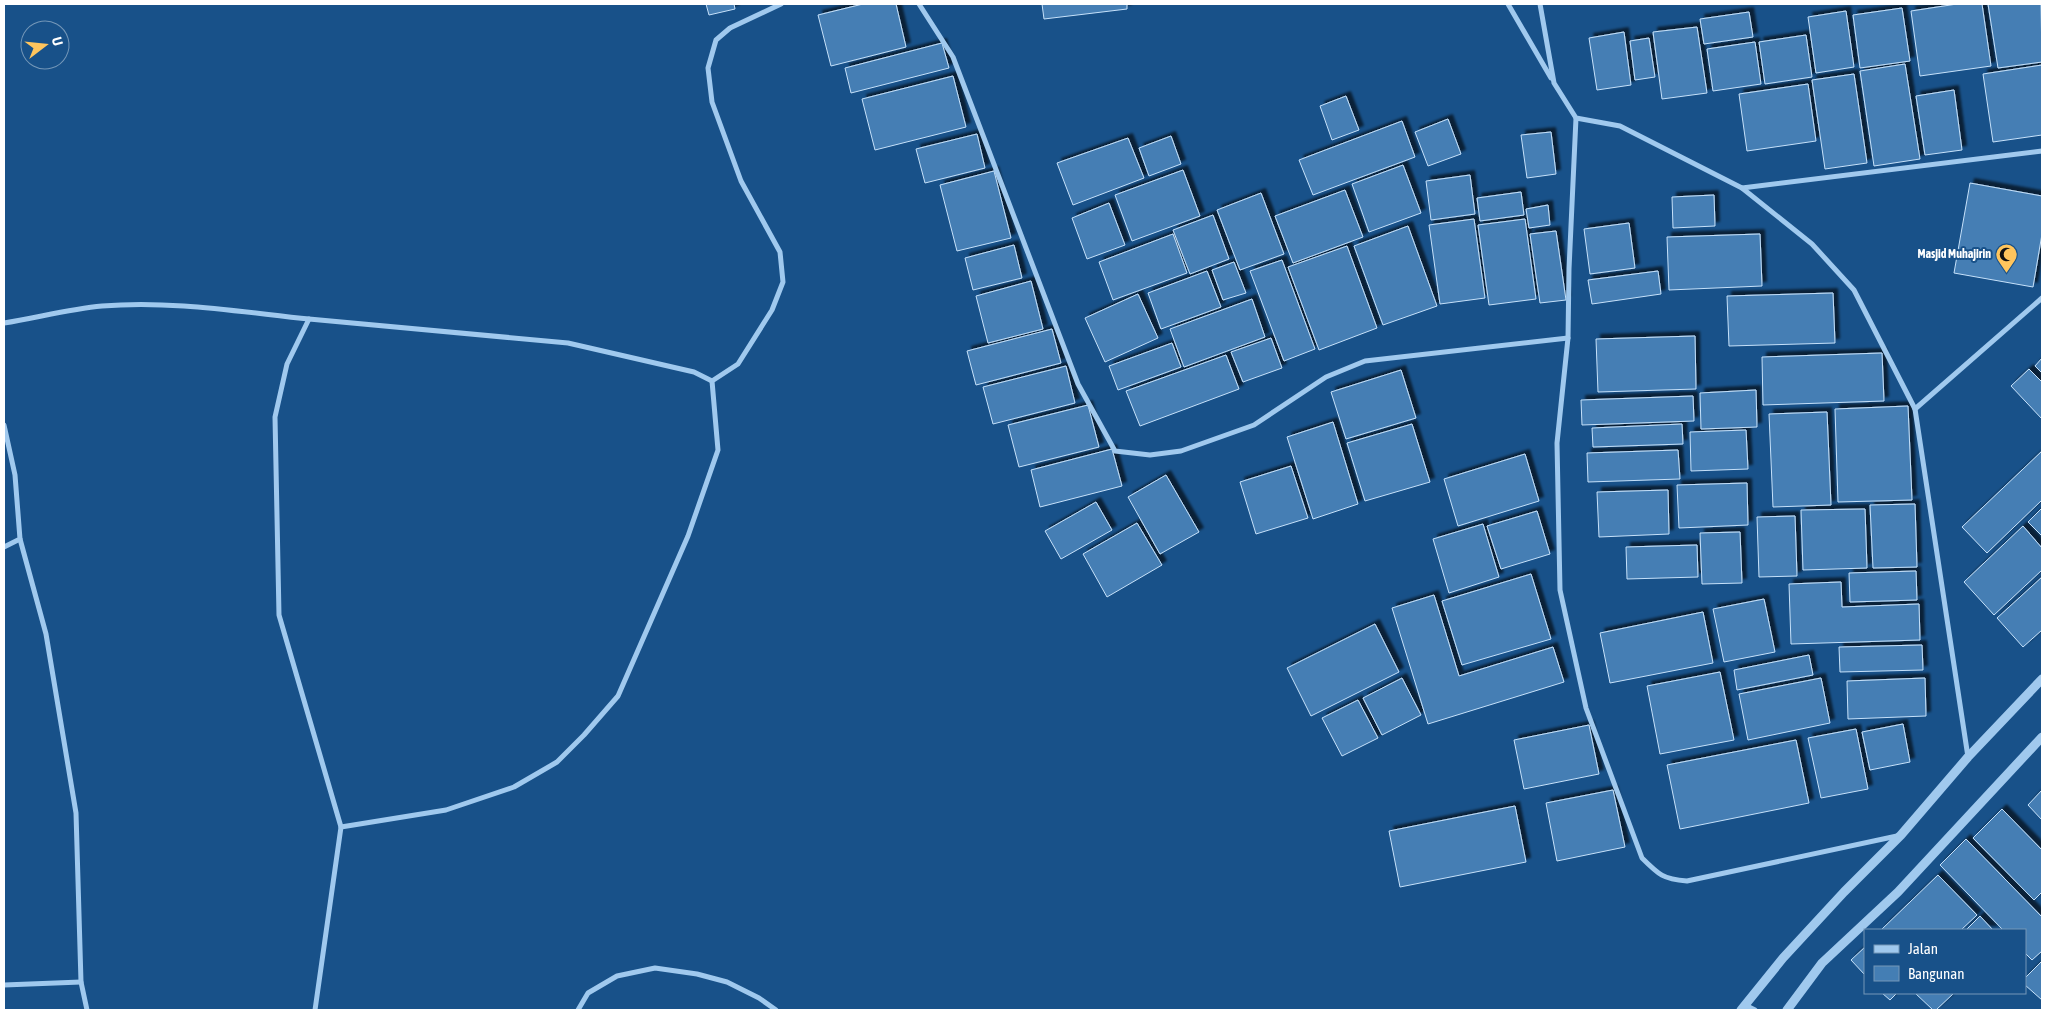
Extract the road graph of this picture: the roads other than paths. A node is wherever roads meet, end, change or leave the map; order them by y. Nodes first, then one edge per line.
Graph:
1 (780, 4) edge
2 (919, 4) edge
3 (1508, 4) edge
4 (1540, 4) edge
5 (1554, 83) junction
6 (1576, 118) junction
7 (2042, 151) edge
8 (1742, 188) junction
9 (2042, 298) edge
10 (309, 319) junction
11 (4, 323) edge
12 (1568, 338) junction
13 (712, 381) junction
14 (1915, 409) junction
15 (4, 425) edge
16 (20, 539) junction
17 (4, 547) edge
18 (2042, 679) edge
19 (2042, 737) edge
20 (1968, 756) junction
21 (341, 827) junction
22 (1901, 836) junction
23 (81, 982) junction
24 (4, 986) edge
25 (1743, 1008) edge
26 (87, 1010) edge
27 (315, 1010) edge
28 (578, 1010) edge
29 (776, 1010) edge
30 (1754, 1010) edge
31 (1787, 1010) edge

1 - 13 street
2 - 12 street
3 - 5 street
4 - 5 street
5 - 6 street
6 - 8 street
6 - 12 street
7 - 8 street
8 - 14 street
9 - 14 street
10 - 11 street
10 - 13 street
10 - 21 street
12 - 22 street
13 - 21 street
14 - 20 street
15 - 16 street
16 - 17 street
16 - 23 street
18 - 20 street
19 - 31 street
20 - 22 street
21 - 27 street
22 - 25 street
23 - 24 street
23 - 26 street
25 - 30 street
28 - 29 street

